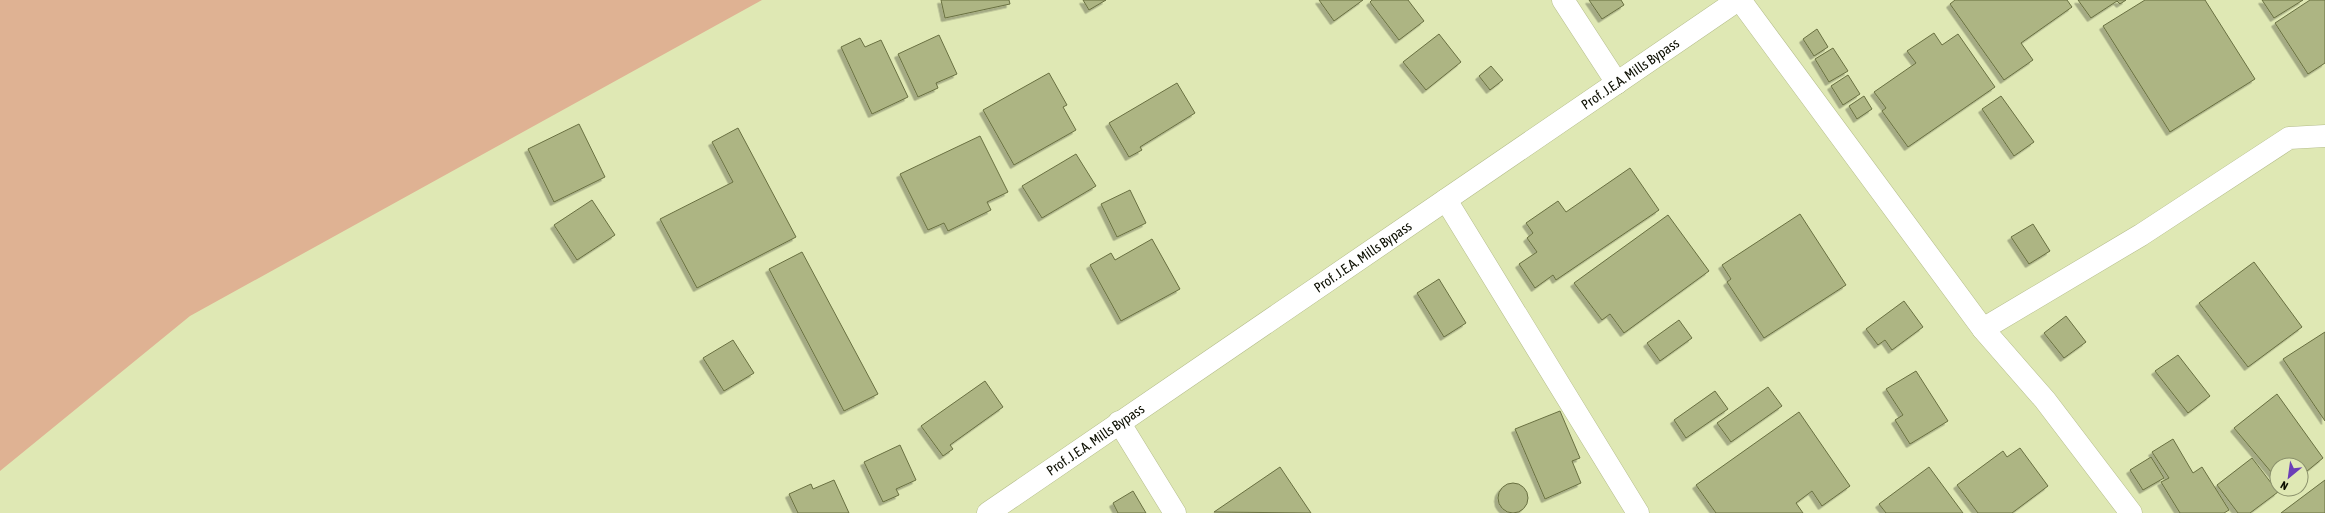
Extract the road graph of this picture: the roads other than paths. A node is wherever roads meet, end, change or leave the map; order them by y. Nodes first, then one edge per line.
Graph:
1 (1563, 0) edge
2 (1739, 0) edge
3 (1617, 83) junction
4 (2325, 136) edge
5 (1446, 200) junction
6 (1983, 329) junction
7 (1119, 422) junction
8 (988, 513) edge
9 (1175, 513) edge
10 (1638, 513) edge
11 (2131, 513) edge

1 - 3 street
2 - 3 street, Prof. J.E.A. Mills Bypass
2 - 6 street
3 - 5 street, Prof. J.E.A. Mills Bypass
4 - 6 street
5 - 7 street, Prof. J.E.A. Mills Bypass
5 - 10 street
6 - 11 street
7 - 8 street, Prof. J.E.A. Mills Bypass
7 - 9 street

